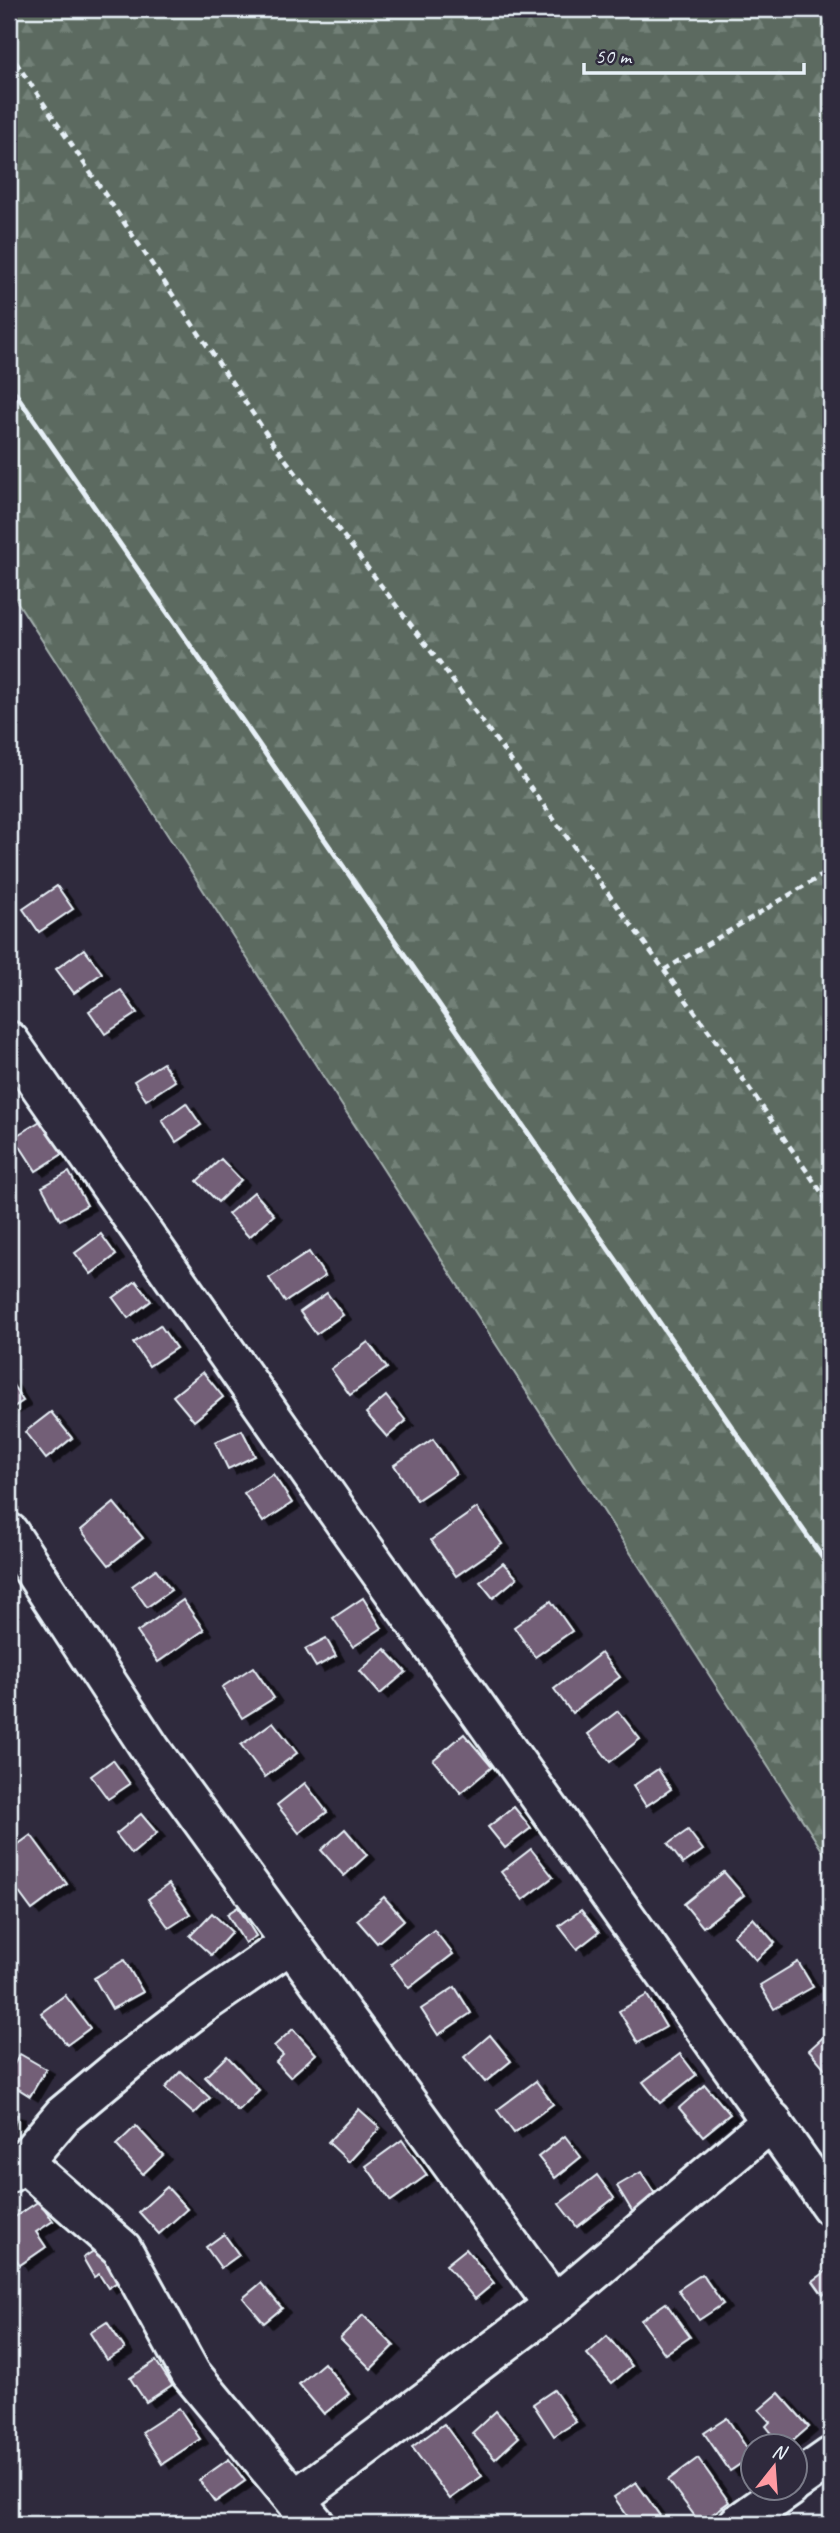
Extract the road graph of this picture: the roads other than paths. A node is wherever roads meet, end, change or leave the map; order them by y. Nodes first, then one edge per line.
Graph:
1 (9, 1041) edge
2 (9, 1533) edge
3 (290, 1943) junction
4 (772, 2121) junction
5 (16, 2167) edge
6 (831, 2206) edge
7 (554, 2305) junction
8 (831, 2456) edge
9 (808, 2473) edge
10 (768, 2502) edge
11 (306, 2512) edge
12 (738, 2524) edge

1 - 4 street
2 - 3 street
3 - 5 street
3 - 7 street
4 - 6 street
4 - 7 street
5 - 11 street
7 - 11 street
8 - 9 street
10 - 12 street

